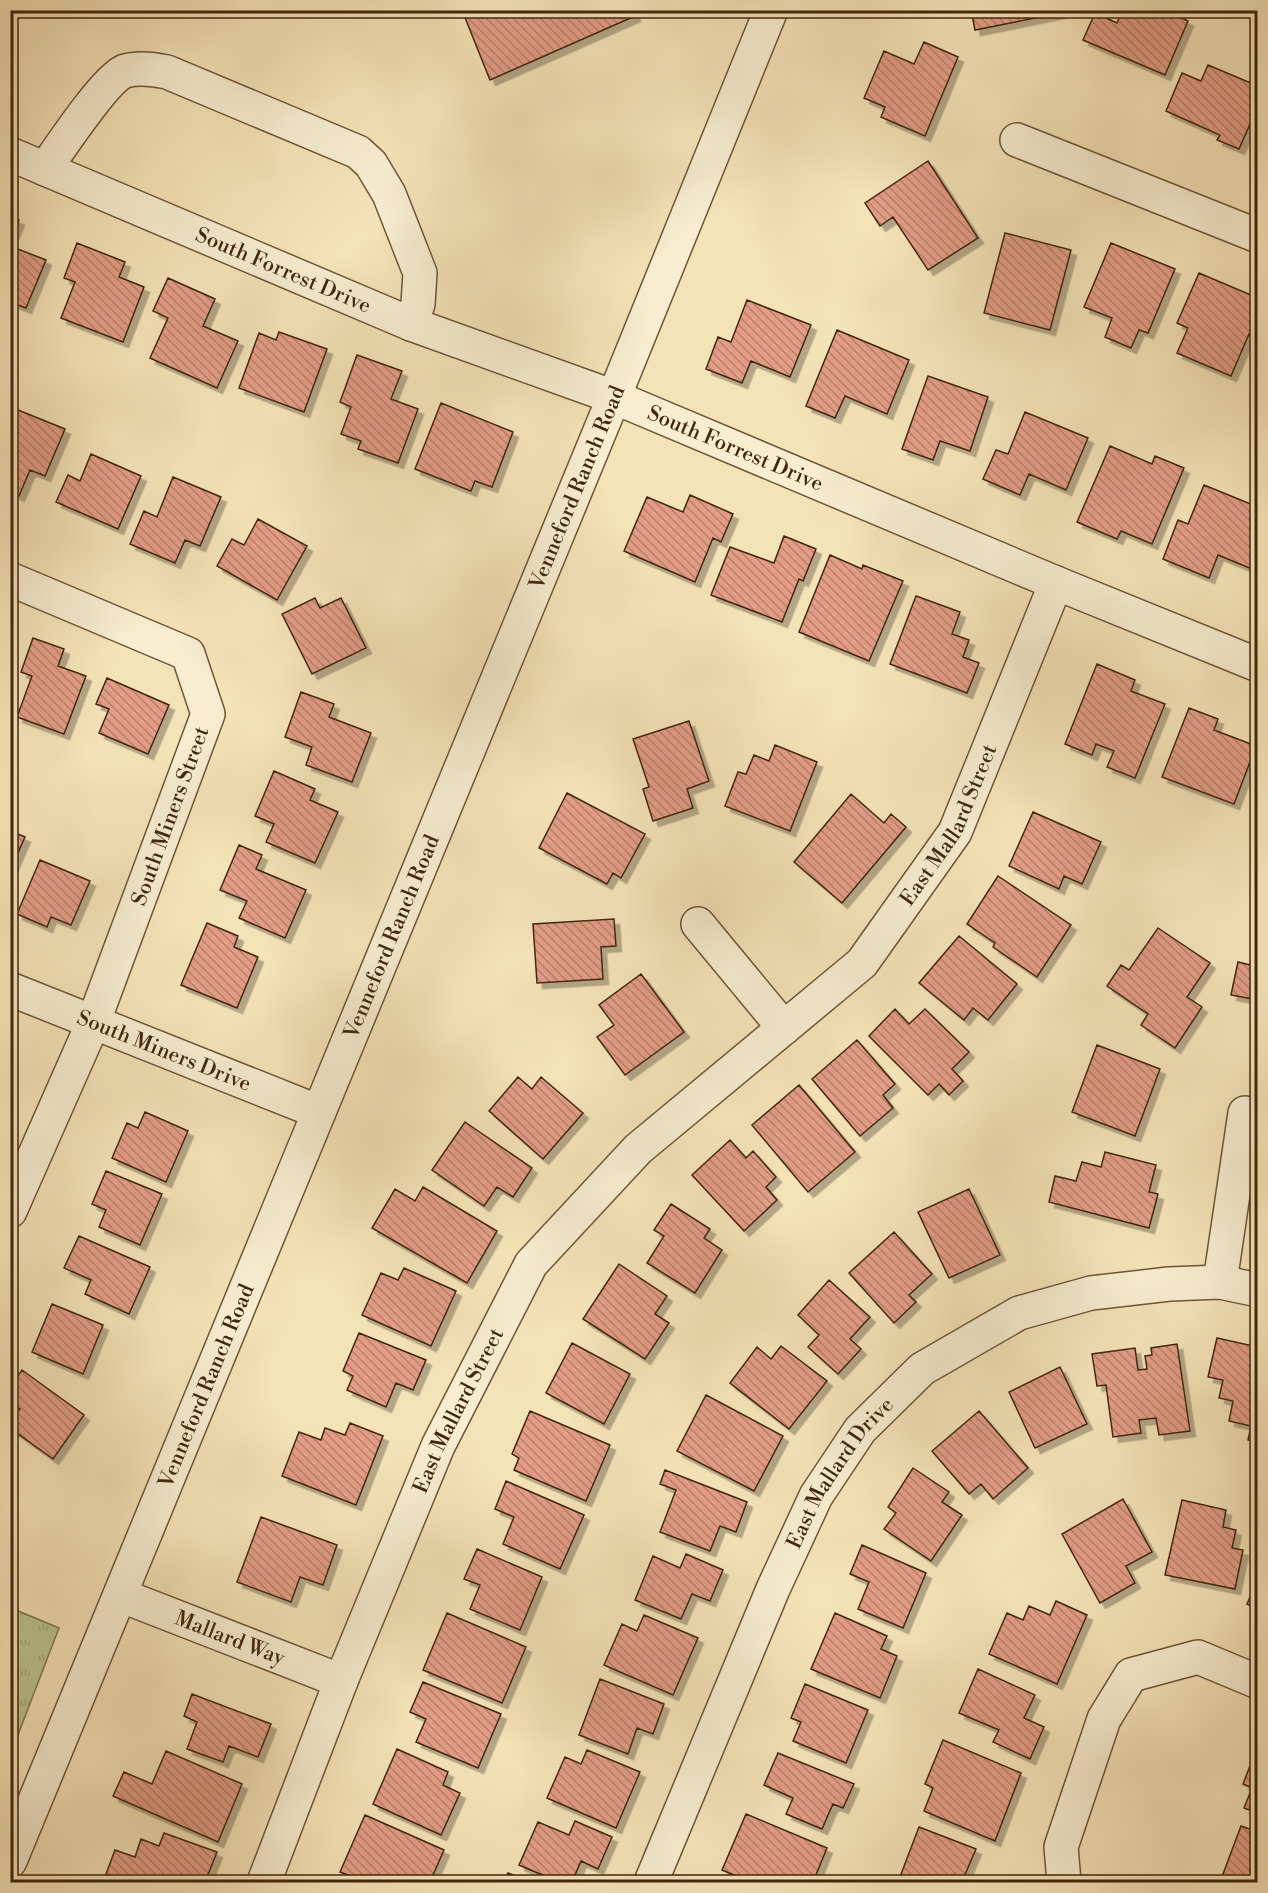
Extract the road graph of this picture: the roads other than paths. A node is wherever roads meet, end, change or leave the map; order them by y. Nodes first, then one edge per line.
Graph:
1 (771, 10) edge
2 (1017, 140) dead end
3 (10, 154) edge
4 (45, 169) junction
5 (1257, 236) edge
6 (411, 324) junction
7 (614, 397) junction
8 (10, 579) edge
9 (1056, 583) junction
10 (1257, 665) edge
11 (699, 924) dead end
12 (10, 989) edge
13 (93, 1023) junction
14 (784, 1028) junction
15 (319, 1112) junction
16 (1245, 1113) dead end
17 (10, 1211) edge
18 (1220, 1282) junction
19 (1257, 1290) edge
20 (120, 1595) junction
21 (341, 1681) junction
22 (1257, 1682) edge
23 (10, 1861) edge
24 (264, 1882) edge
25 (651, 1882) edge
26 (1064, 1882) edge

1 - 7 street, Venneford Ranch Road
2 - 5 street
3 - 4 street, South Forrest Drive
4 - 6 street, South Forrest Drive
4 - 6 street
6 - 7 street, South Forrest Drive
7 - 9 street, South Forrest Drive
7 - 15 street, Venneford Ranch Road
8 - 13 street, South Miners Street
9 - 10 street, South Forrest Drive
9 - 14 street, East Mallard Street
11 - 14 street
12 - 13 street, South Miners Drive
13 - 15 street, South Miners Drive
13 - 17 street, South Miners Street
14 - 21 street, East Mallard Street
15 - 20 street, Venneford Ranch Road
16 - 18 street
18 - 19 street, East Mallard Drive
18 - 25 street, East Mallard Drive
20 - 21 street, Mallard Way
20 - 23 street, Venneford Ranch Road
21 - 24 street, East Mallard Street
22 - 26 street

